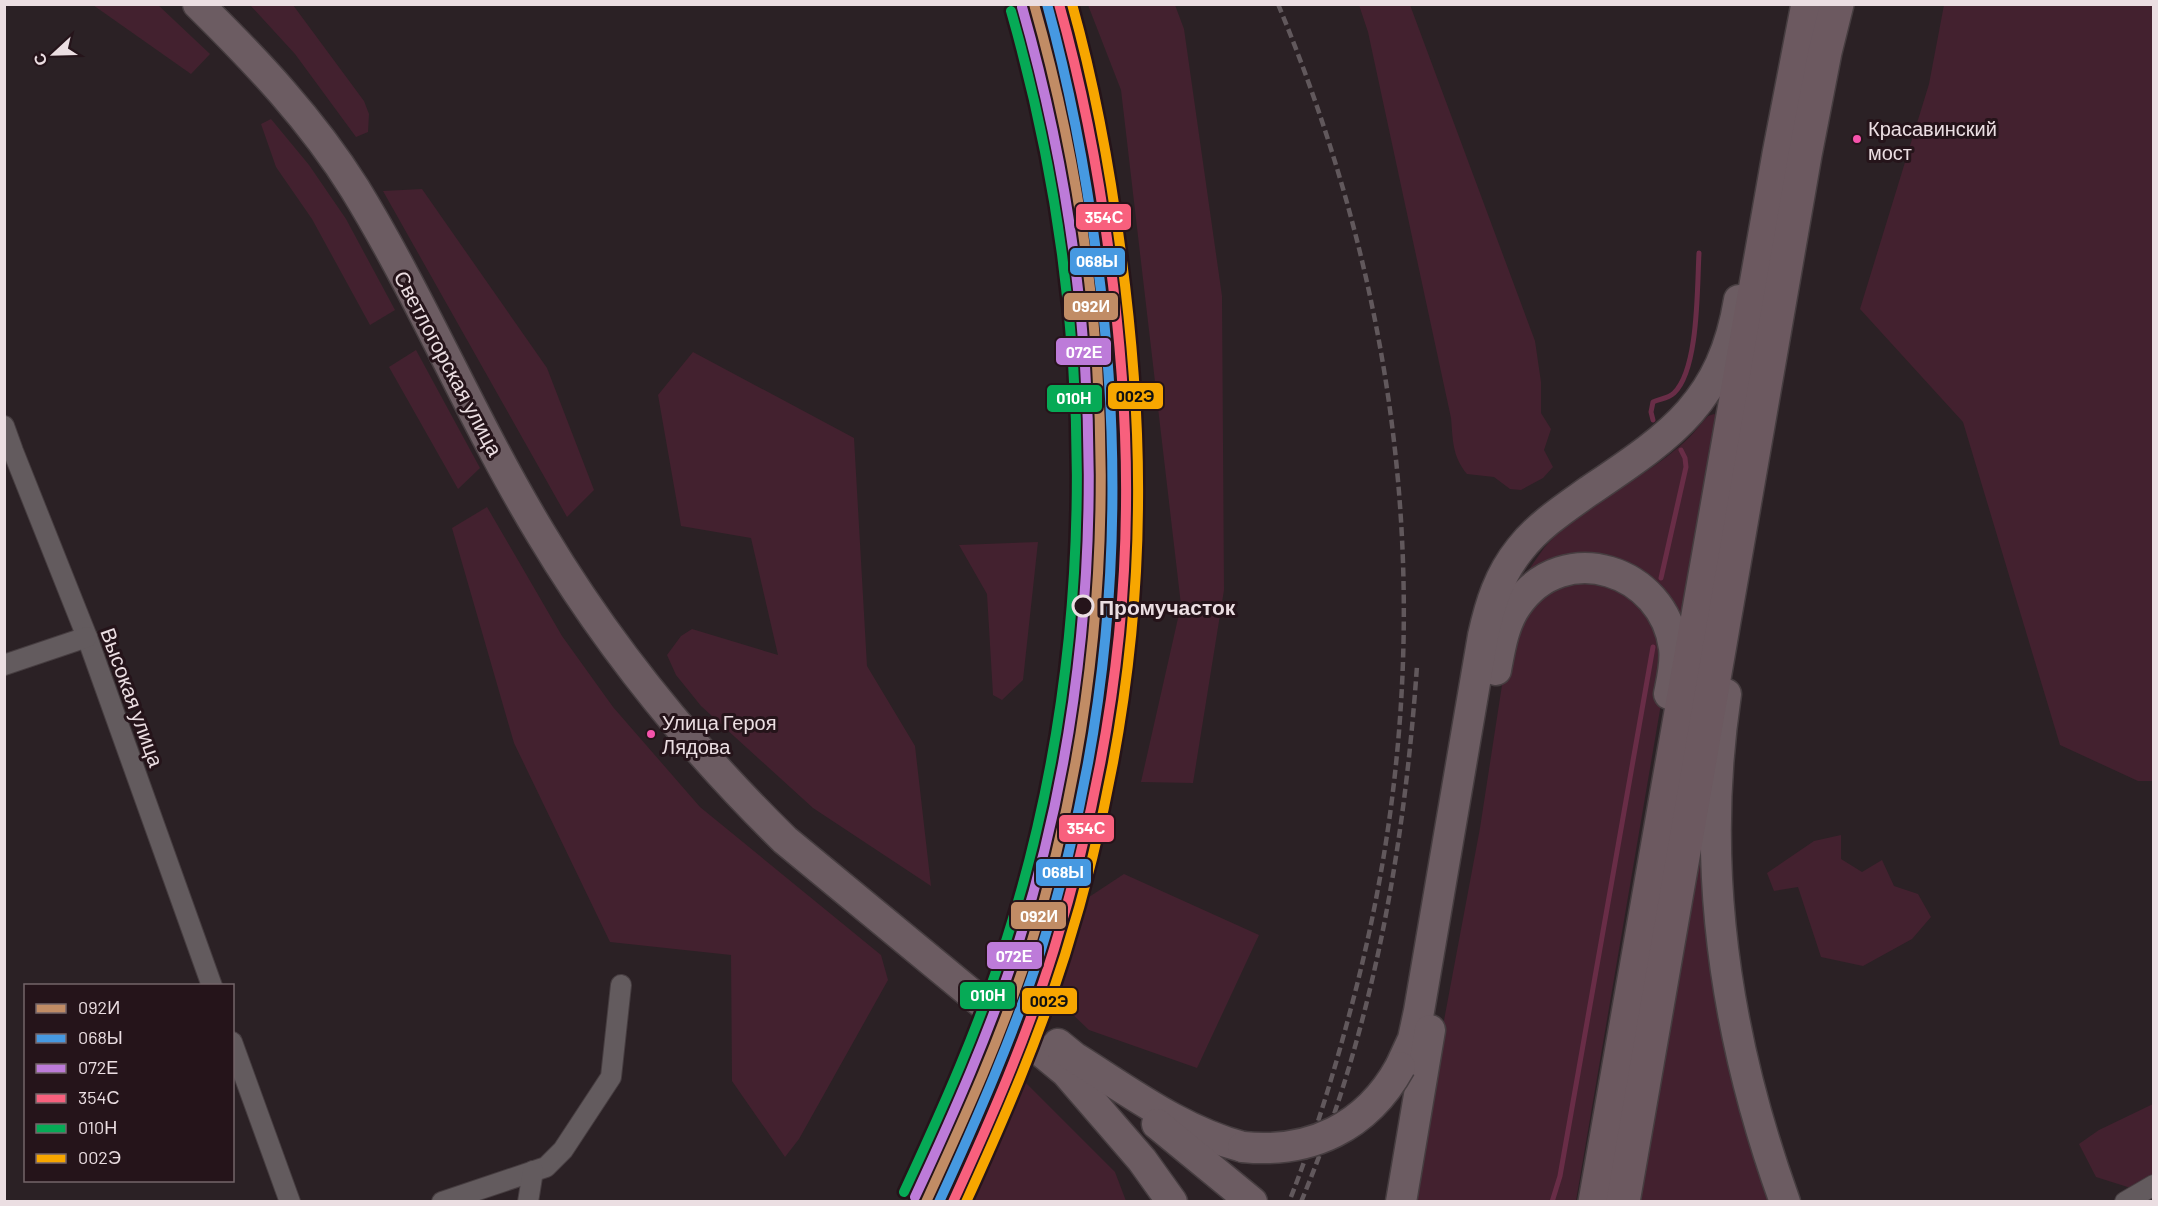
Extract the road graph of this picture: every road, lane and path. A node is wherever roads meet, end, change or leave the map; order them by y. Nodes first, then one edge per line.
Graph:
1 (198, 4) edge
2 (1797, 4) edge
3 (1808, 4) edge
4 (1837, 4) edge
5 (1754, 214) junction
6 (1754, 301) junction
7 (1773, 348) junction
8 (4, 426) edge
9 (9, 453) edge
10 (87, 637) junction
11 (4, 665) edge
12 (1637, 963) junction
13 (211, 984) edge
14 (621, 985) dead end
15 (234, 1048) edge
16 (1070, 1064) junction
17 (533, 1171) junction
18 (2154, 1185) edge
19 (1223, 1194) edge
20 (290, 1202) edge
21 (442, 1202) edge
22 (528, 1202) edge
23 (1172, 1202) edge
24 (1252, 1202) edge
25 (1401, 1202) edge
26 (1595, 1202) edge
27 (1623, 1202) edge
28 (1785, 1202) edge
29 (2125, 1202) edge

1 - 16 main road, Светлогорская улица
2 - 5 main road
3 - 6 highway
4 - 7 highway
5 - 6 main road
5 - 16 main road, bridge
6 - 12 highway
7 - 27 highway
7 - 28 main road
8 - 9 street, Высокая улица
9 - 10 street, Высокая улица
10 - 11 street
10 - 13 street, Высокая улица
12 - 25 main road
12 - 26 highway
14 - 17 street
15 - 20 street
16 - 19 main road
16 - 23 main road
17 - 21 street
17 - 22 street
18 - 29 street
19 - 24 main road

